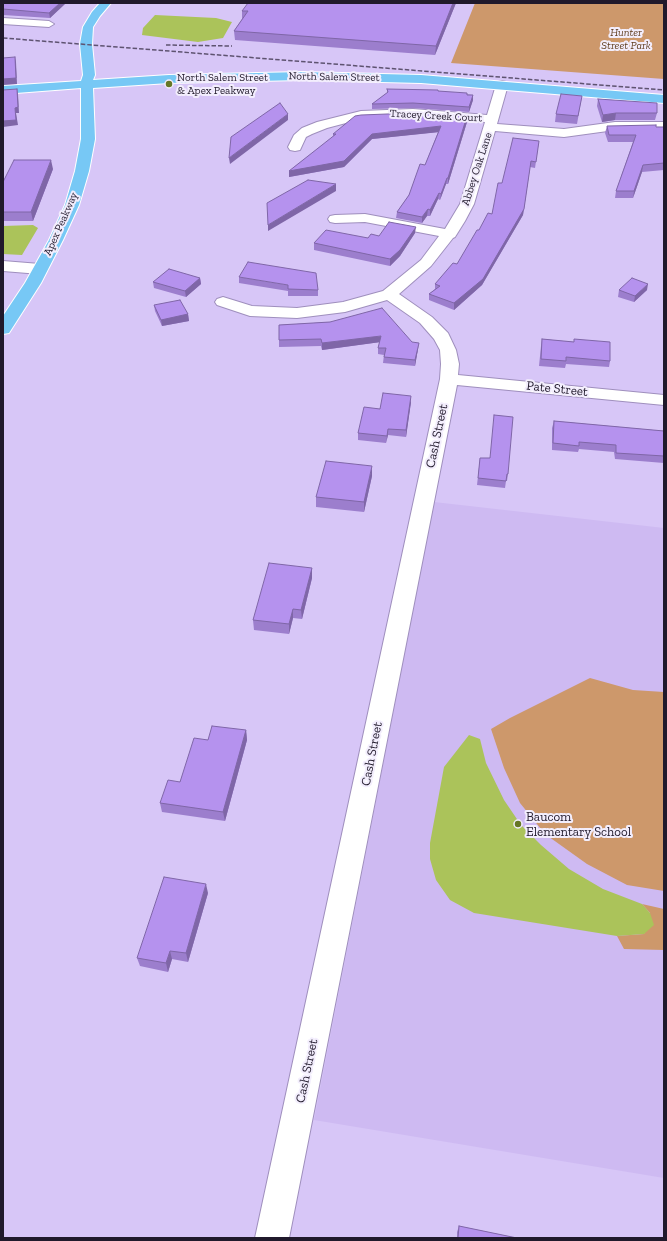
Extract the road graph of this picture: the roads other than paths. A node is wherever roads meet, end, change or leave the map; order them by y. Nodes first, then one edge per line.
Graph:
1 (94, 3) edge
2 (106, 3) edge
3 (3, 21) edge
4 (48, 24) edge
5 (75, 41) dead end
6 (80, 80) junction
7 (502, 85) junction
8 (3, 90) edge
9 (664, 99) edge
10 (491, 123) junction
11 (664, 126) edge
12 (295, 147) dead end
13 (335, 219) dead end
14 (450, 234) junction
15 (3, 266) edge
16 (40, 269) junction
17 (389, 294) junction
18 (223, 302) dead end
19 (3, 329) edge
20 (449, 379) junction
21 (664, 400) edge
22 (272, 1238) edge

1 - 5 main road
2 - 6 main road, Apex Peakway
3 - 4 street
6 - 7 main road, North Salem Street
6 - 8 main road, North Salem Street
6 - 16 main road, Apex Peakway
7 - 9 main road, North Salem Street
7 - 10 street, Abbey Oak Lane
10 - 11 street, Tracey Creek Court
10 - 12 street, Tracey Creek Court
10 - 14 street, Abbey Oak Lane
13 - 14 street
14 - 17 street, Abbey Oak Lane
15 - 16 street
16 - 19 main road, Apex Peakway
17 - 18 street, Abbey Oak Lane
17 - 20 street, Cash Street
20 - 21 street, Pate Street
20 - 22 street, Cash Street

